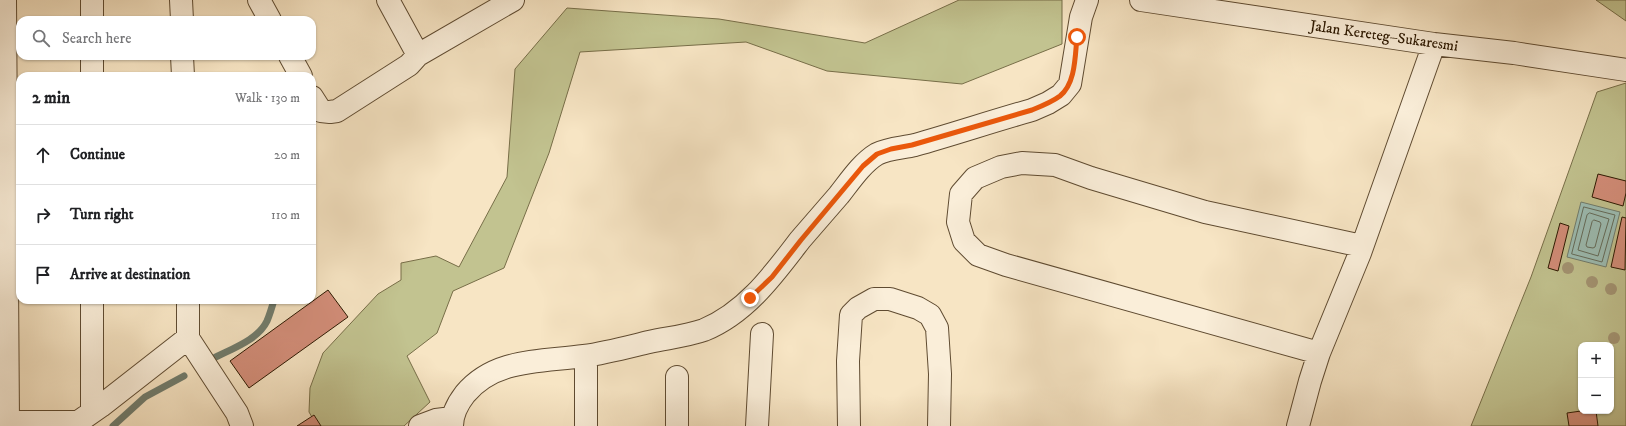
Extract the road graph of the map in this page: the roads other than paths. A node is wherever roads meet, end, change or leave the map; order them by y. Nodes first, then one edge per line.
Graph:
1 (5, 0) edge
2 (92, 0) edge
3 (181, 0) edge
4 (259, 0) edge
5 (388, 0) edge
6 (511, 0) edge
7 (1087, 0) edge
8 (1141, 0) edge
9 (92, 16) edge
10 (182, 16) edge
11 (268, 16) edge
12 (1434, 44) junction
13 (418, 55) junction
14 (92, 60) edge
15 (182, 60) edge
16 (292, 60) edge
17 (1626, 70) edge
18 (92, 72) edge
19 (182, 72) edge
20 (299, 72) edge
21 (316, 103) edge
22 (9, 227) edge
23 (1362, 246) junction
24 (92, 304) edge
25 (188, 304) edge
26 (762, 334) dead end
27 (188, 338) junction
28 (1319, 353) junction
29 (586, 356) junction
30 (677, 377) dead end
31 (92, 412) junction
32 (4, 422) edge
33 (452, 422) edge
34 (242, 426) edge
35 (420, 426) edge
36 (586, 426) edge
37 (677, 426) edge
38 (757, 426) edge
39 (848, 426) edge
40 (939, 426) edge
41 (1298, 426) edge

1 - 22 street
2 - 9 street
3 - 10 street
4 - 11 street
5 - 13 street
6 - 13 street
7 - 29 street
8 - 12 street, Jalan Kereteg–Sukaresmi
12 - 17 street, Jalan Kereteg–Sukaresmi
12 - 23 street
13 - 21 street
14 - 18 street
15 - 19 street
16 - 20 street
22 - 32 street
23 - 28 street
23 - 28 street
24 - 31 street
25 - 27 street
26 - 38 street
27 - 31 street
27 - 34 street
28 - 41 street
29 - 33 street
29 - 36 street
30 - 37 street
31 - 32 street
33 - 35 street
39 - 40 street

